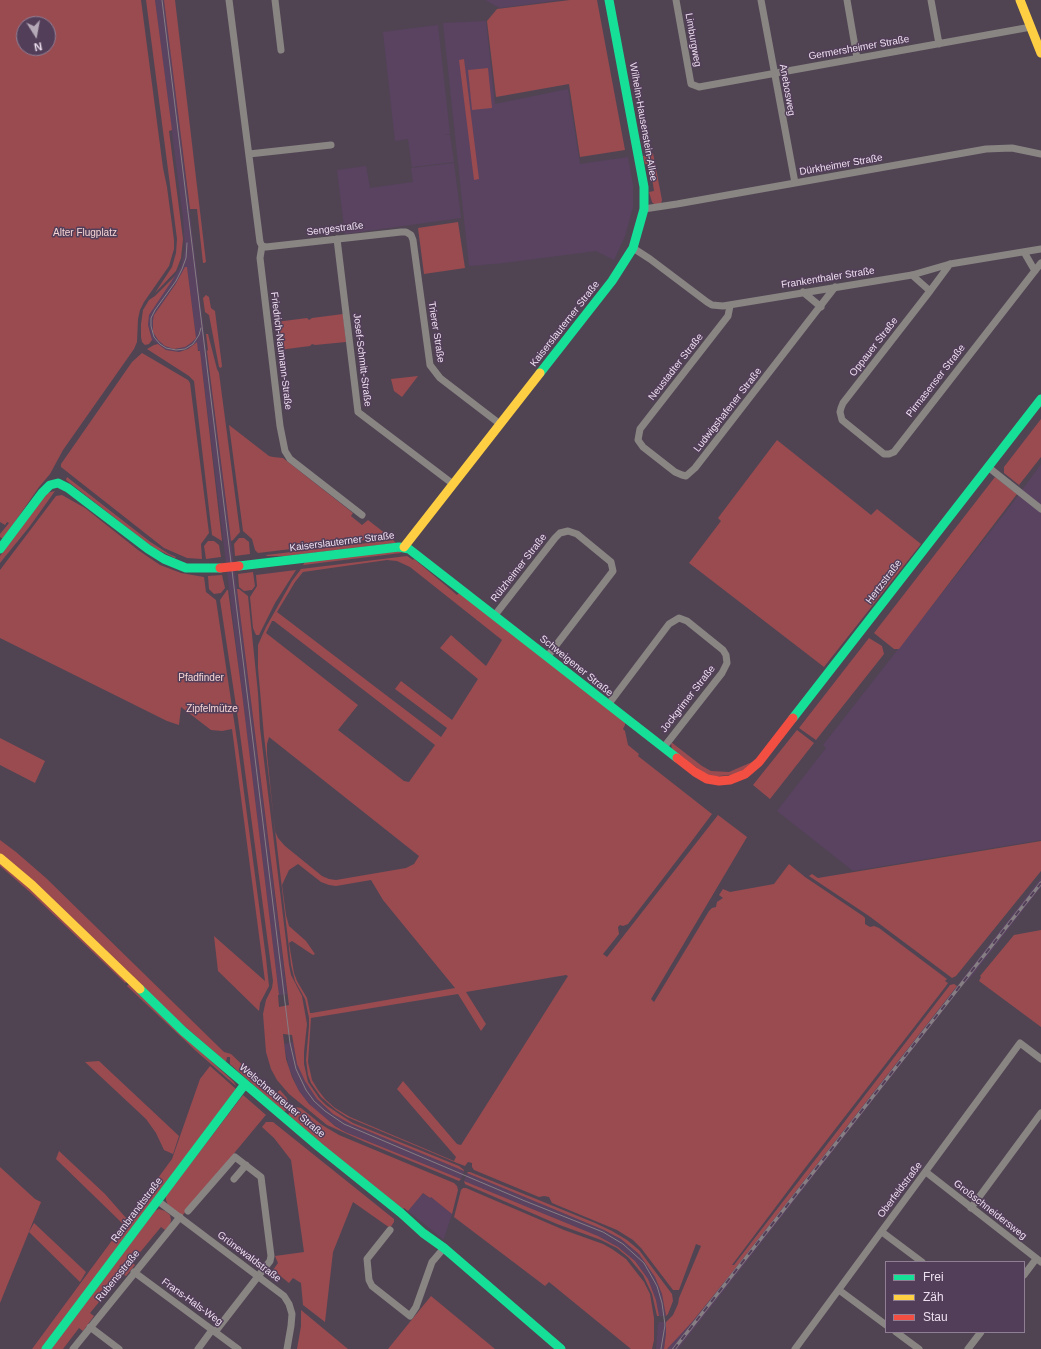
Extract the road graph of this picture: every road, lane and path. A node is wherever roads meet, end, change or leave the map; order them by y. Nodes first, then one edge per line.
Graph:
1 (229, 0) edge
2 (275, 0) edge
3 (609, 0) edge
4 (676, 0) edge
5 (761, 0) edge
6 (847, 0) edge
7 (931, 0) edge
8 (1020, 0) edge
9 (1031, 27) junction
10 (939, 44) junction
11 (281, 50) dead end
12 (1041, 53) edge
13 (857, 58) junction
14 (774, 73) junction
15 (691, 84) joint
16 (331, 145) dead end
17 (249, 154) junction
18 (1041, 154) edge
19 (794, 183) junction
20 (644, 209) junction
21 (411, 235) joint
22 (337, 239) junction
23 (262, 246) junction
24 (634, 248) junction
25 (1041, 249) edge
26 (1024, 252) junction
27 (1041, 263) edge
28 (950, 264) junction
29 (1035, 271) junction
30 (912, 275) junction
31 (835, 287) junction
32 (930, 291) junction
33 (803, 292) junction
34 (730, 306) junction
35 (821, 307) junction
36 (1041, 399) edge
37 (841, 418) joint
38 (500, 424) junction
39 (638, 440) joint
40 (988, 467) junction
41 (453, 484) junction
42 (1041, 509) edge
43 (362, 515) dead end
44 (404, 547) junction
45 (0, 549) edge
46 (495, 615) junction
47 (548, 657) junction
48 (608, 705) junction
49 (664, 747) junction
50 (742, 776) joint
51 (0, 858) edge
52 (1041, 1059) edge
53 (245, 1084) junction
54 (1041, 1113) edge
55 (246, 1165) junction
56 (926, 1172) junction
57 (234, 1180) dead end
58 (158, 1201) junction
59 (971, 1208) junction
60 (188, 1211) dead end
61 (180, 1217) junction
62 (390, 1230) dead end
63 (882, 1232) junction
64 (444, 1248) junction
65 (1038, 1260) edge
66 (921, 1261) edge
67 (134, 1272) junction
68 (1025, 1274) edge
69 (258, 1276) junction
70 (839, 1290) junction
71 (885, 1324) edge
72 (90, 1327) junction
73 (214, 1331) junction
74 (897, 1333) edge
75 (980, 1333) edge
76 (46, 1349) edge
77 (73, 1349) edge
78 (119, 1349) edge
79 (198, 1349) edge
80 (238, 1349) edge
81 (287, 1349) edge
82 (561, 1349) edge
83 (795, 1349) edge
84 (919, 1349) edge
85 (968, 1349) edge

1 - 17 street, Friedrich-Naumann-Straße
2 - 11 street
3 - 20 main road, Wilhelm-Hausenstein-Allee
4 - 15 street, Limburgweg
5 - 14 street, Anebosweg
6 - 13 street
7 - 10 street
8 - 9 main road
9 - 10 street, Germersheimer Straße
9 - 12 main road
10 - 13 street, Germersheimer Straße
13 - 14 street, Germersheimer Straße
14 - 15 street, Germersheimer Straße
14 - 19 street, Anebosweg
16 - 17 street
17 - 23 street, Friedrich-Naumann-Straße
18 - 19 street, Dürkheimer Straße
19 - 20 street, Dürkheimer Straße
20 - 24 main road, Wilhelm-Hausenstein-Allee
21 - 22 street, Sengestraße
21 - 38 street, Trierer Straße
22 - 23 street, Sengestraße
22 - 41 street, Josef-Schmitt-Straße
23 - 43 street, Friedrich-Naumann-Straße
24 - 34 street, Frankenthaler Straße
24 - 38 main road, Kaiserslauterner Straße
25 - 26 street, Frankenthaler Straße
26 - 28 street, Frankenthaler Straße
26 - 29 street
27 - 29 street, Pirmasenser Straße
28 - 30 street, Frankenthaler Straße
28 - 32 street, Oppauer Straße
29 - 37 street, Pirmasenser Straße
30 - 31 street, Frankenthaler Straße
30 - 32 street
31 - 33 street, Frankenthaler Straße
31 - 35 street, Ludwigshafener Straße
32 - 37 street, Oppauer Straße
33 - 34 street, Frankenthaler Straße
33 - 35 street
34 - 39 street, Neustadter Straße
35 - 39 street, Ludwigshafener Straße
36 - 40 main road, Hertzstraße
38 - 41 main road, Kaiserslauterner Straße
40 - 42 street
40 - 50 main road, Hertzstraße
41 - 44 main road, Kaiserslauterner Straße
44 - 45 main road, Kaiserslauterner Straße, bridge
44 - 46 main road, Schweigener Straße
46 - 47 main road, Schweigener Straße
46 - 47 street, Rülzheimer Straße
47 - 48 main road, Schweigener Straße
48 - 49 main road, Schweigener Straße
48 - 49 street, Jockgrimer Straße
49 - 50 main road, Schweigener Straße
51 - 53 main road, Welschneureuter Straße
52 - 56 street, Oberfeldstraße
53 - 58 main road, Rembrandtstraße
53 - 64 main road, Welschneureuter Straße
54 - 59 street
55 - 57 street
55 - 60 street
55 - 69 street
56 - 59 street, Großschneidersweg
56 - 63 street, Oberfeldstraße
58 - 61 street, Grünewaldstraße
58 - 76 main road, Rembrandtstraße
59 - 65 street, Großschneidersweg
61 - 67 street, Rubensstraße
61 - 69 street, Grünewaldstraße
62 - 64 street
63 - 66 street
63 - 70 street, Oberfeldstraße
64 - 82 main road, Welschneureuter Straße
65 - 68 street
67 - 72 street, Rubensstraße
67 - 73 street, Frans-Hals-Weg
69 - 73 street
69 - 81 street, Grünewaldstraße
70 - 71 street
70 - 83 street, Oberfeldstraße
72 - 77 street, Rubensstraße
72 - 78 street
73 - 79 street
73 - 80 street, Frans-Hals-Weg
74 - 84 street
75 - 85 street

